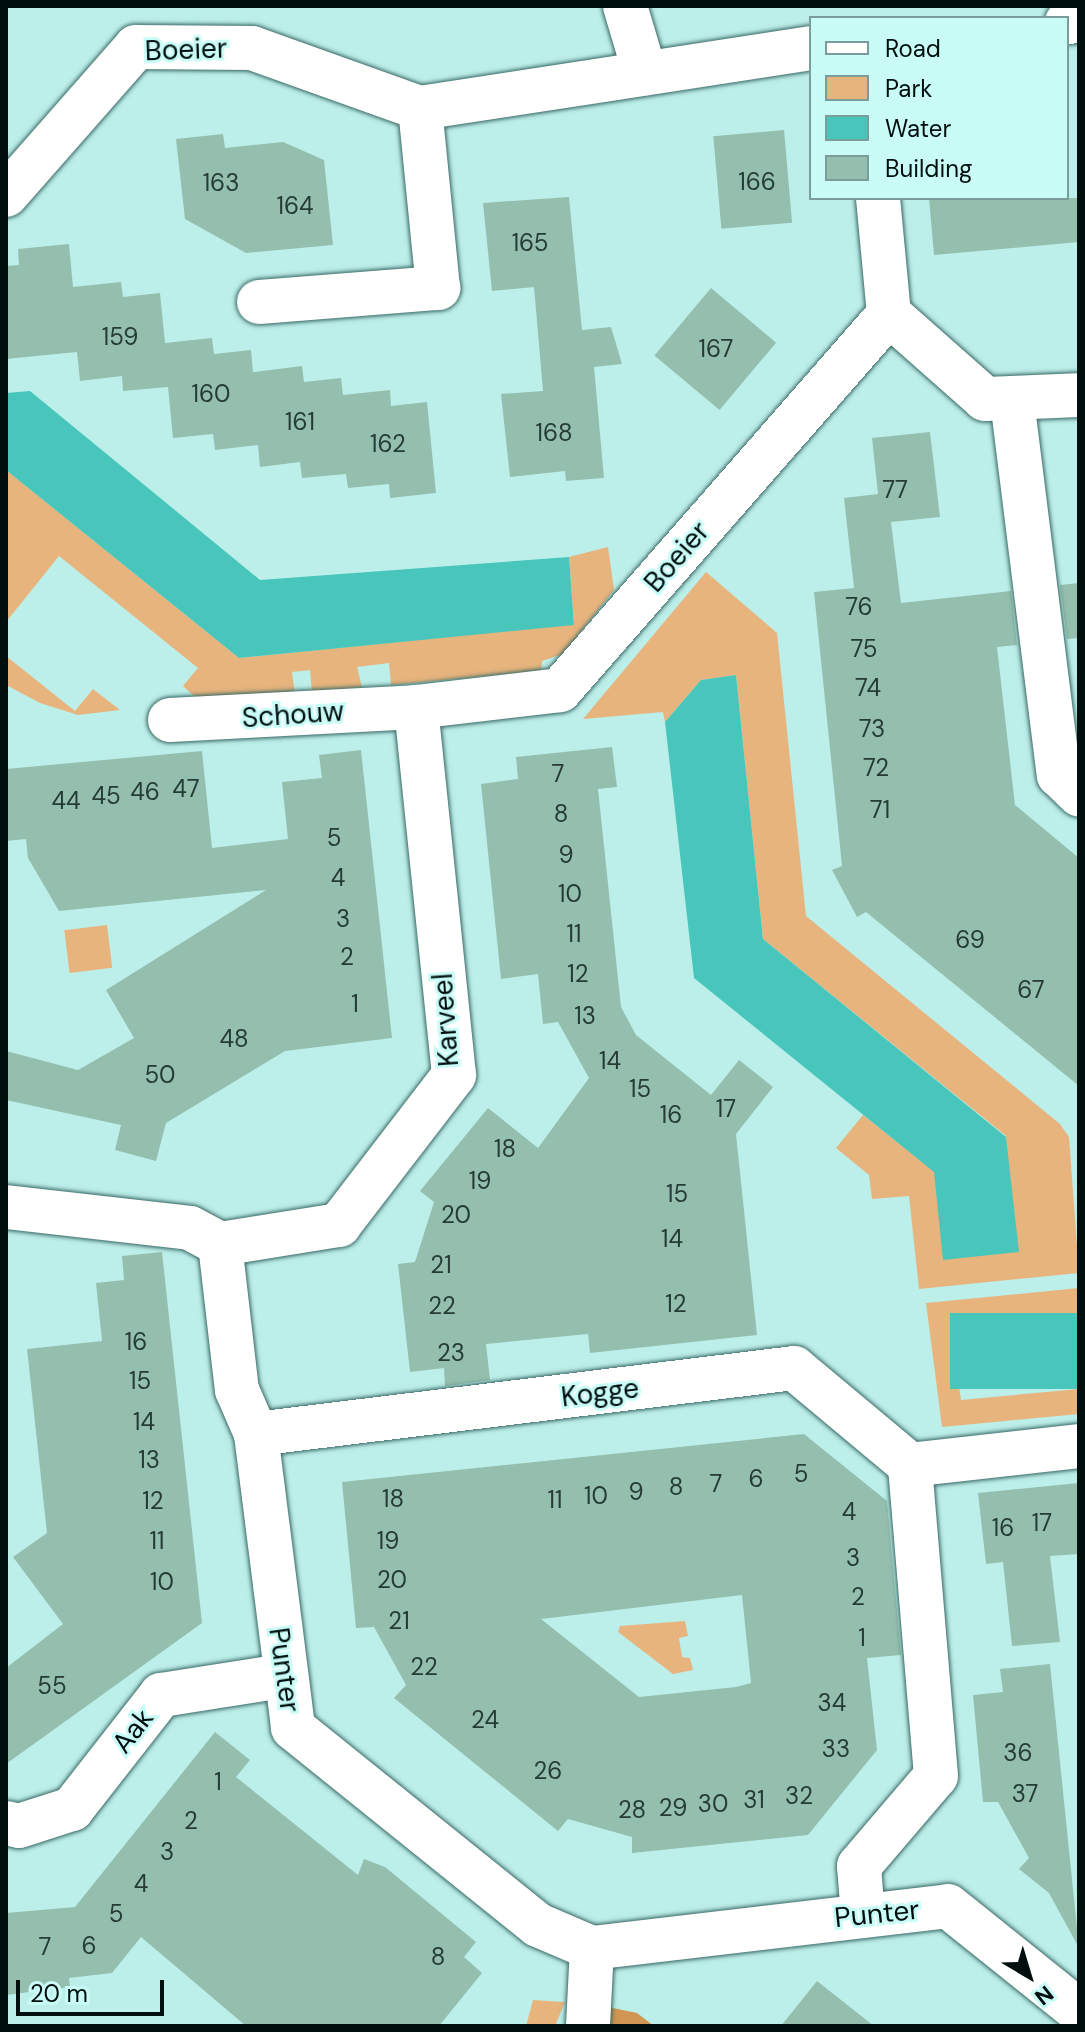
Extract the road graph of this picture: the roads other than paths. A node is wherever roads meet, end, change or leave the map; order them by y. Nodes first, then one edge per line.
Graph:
1 (625, 6) edge
2 (809, 48) edge
3 (645, 73) junction
4 (420, 108) junction
5 (6, 195) edge
6 (878, 200) edge
7 (259, 302) dead end
8 (889, 314) junction
9 (1079, 395) edge
10 (1012, 400) junction
11 (1063, 696) edge
12 (416, 707) junction
13 (170, 720) dead end
14 (1079, 794) edge
15 (6, 1207) edge
16 (220, 1244) junction
17 (256, 1434) junction
18 (1079, 1446) edge
19 (910, 1465) junction
20 (282, 1676) junction
21 (6, 1823) edge
22 (863, 1916) junction
23 (592, 1948) junction
24 (1062, 2012) edge
25 (588, 2026) edge

1 - 3 street
2 - 3 street, Boeier
3 - 4 street, Boeier
4 - 5 street, Boeier
4 - 7 street
6 - 8 street
8 - 10 street
8 - 12 street, Boeier
9 - 10 street
10 - 11 street
11 - 14 street
12 - 13 street, Schouw
12 - 16 street, Karveel
15 - 16 street
16 - 17 street, Punter
17 - 19 street, Kogge
17 - 20 street, Punter
18 - 19 street
19 - 22 street
20 - 21 street, Aak
20 - 23 street, Punter
22 - 23 street, Punter
22 - 24 street, Punter
23 - 25 street

